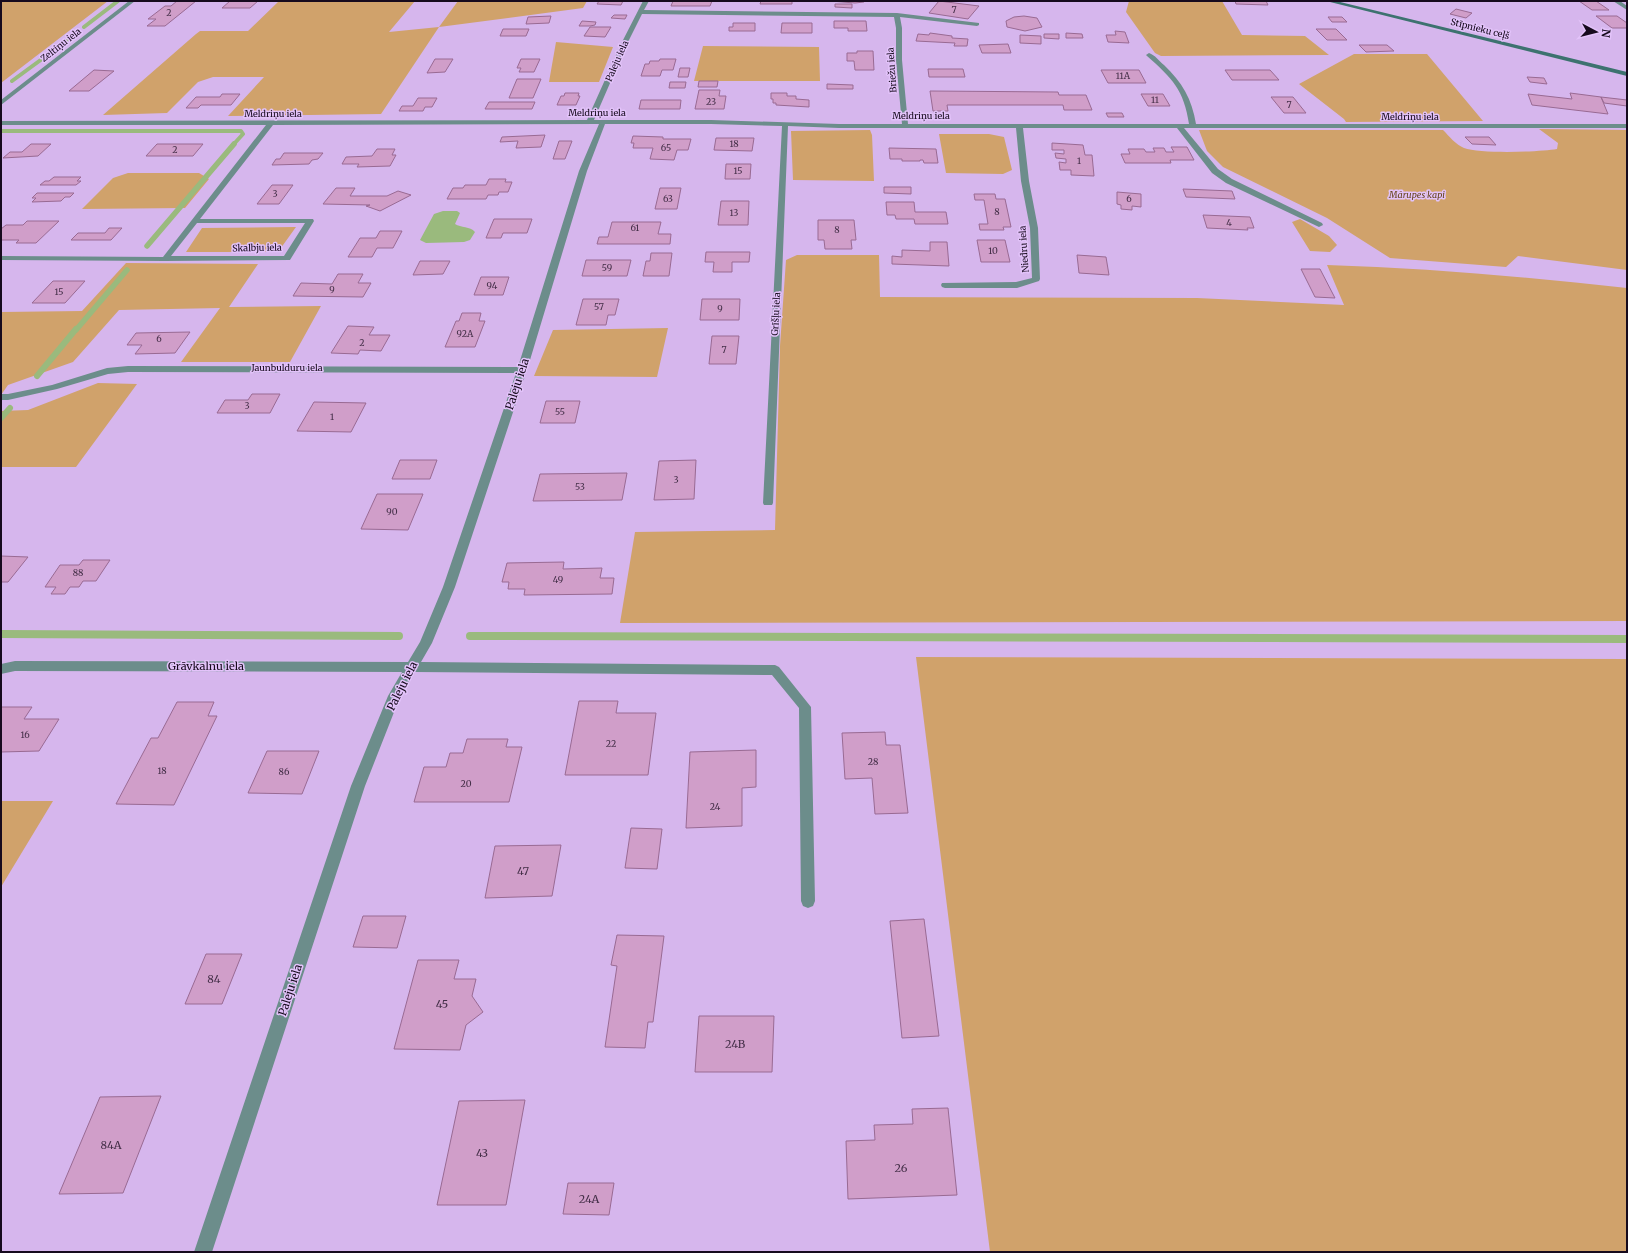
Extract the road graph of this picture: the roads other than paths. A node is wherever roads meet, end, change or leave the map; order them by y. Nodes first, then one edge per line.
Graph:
1 (132, 1) edge
2 (646, 1) edge
3 (1330, 1) edge
4 (1616, 1) edge
5 (1627, 8) edge
6 (641, 12) junction
7 (897, 15) junction
8 (977, 24) dead end
9 (1149, 55) dead end
10 (1627, 74) edge
11 (1, 103) edge
12 (590, 122) junction
13 (603, 122) junction
14 (1, 123) edge
15 (271, 123) junction
16 (785, 124) junction
17 (905, 125) junction
18 (1019, 126) junction
19 (1627, 126) edge
20 (1180, 127) junction
21 (1193, 127) junction
22 (194, 221) junction
23 (1319, 225) dead end
24 (1, 258) edge
25 (165, 259) junction
26 (945, 284) dead end
27 (522, 370) junction
28 (1, 396) edge
29 (768, 503) dead end
30 (410, 667) junction
31 (1, 669) edge
32 (808, 901) dead end
33 (203, 1252) edge

1 - 11 street, Zeltiņu iela
2 - 6 street, Paleju iela
3 - 10 main road, Stīpnieku ceļš
4 - 5 street
6 - 7 street
6 - 12 street, Paleju iela
7 - 8 street
7 - 17 street, Briežu iela
9 - 21 street
12 - 13 street, Meldriņu iela
12 - 15 street, Meldriņu iela
13 - 16 street, Meldriņu iela
13 - 27 street, Paleju iela
14 - 15 street, Meldriņu iela
15 - 22 street
16 - 17 street, Meldriņu iela
16 - 29 street, Grīšļu iela
17 - 18 street, Meldriņu iela
18 - 20 street, Meldriņu iela
18 - 26 street, Niedru iela
19 - 21 street, Meldriņu iela
20 - 21 street, Meldriņu iela
20 - 23 street
22 - 25 street
22 - 25 street, Skalbju iela
24 - 25 street, Skalbju iela
27 - 28 street, Jaunbulduru iela
27 - 30 street, Paleju iela
30 - 31 street, Grāvkalnu iela
30 - 32 street, Grāvkalnu iela
30 - 33 street, Paleju iela

